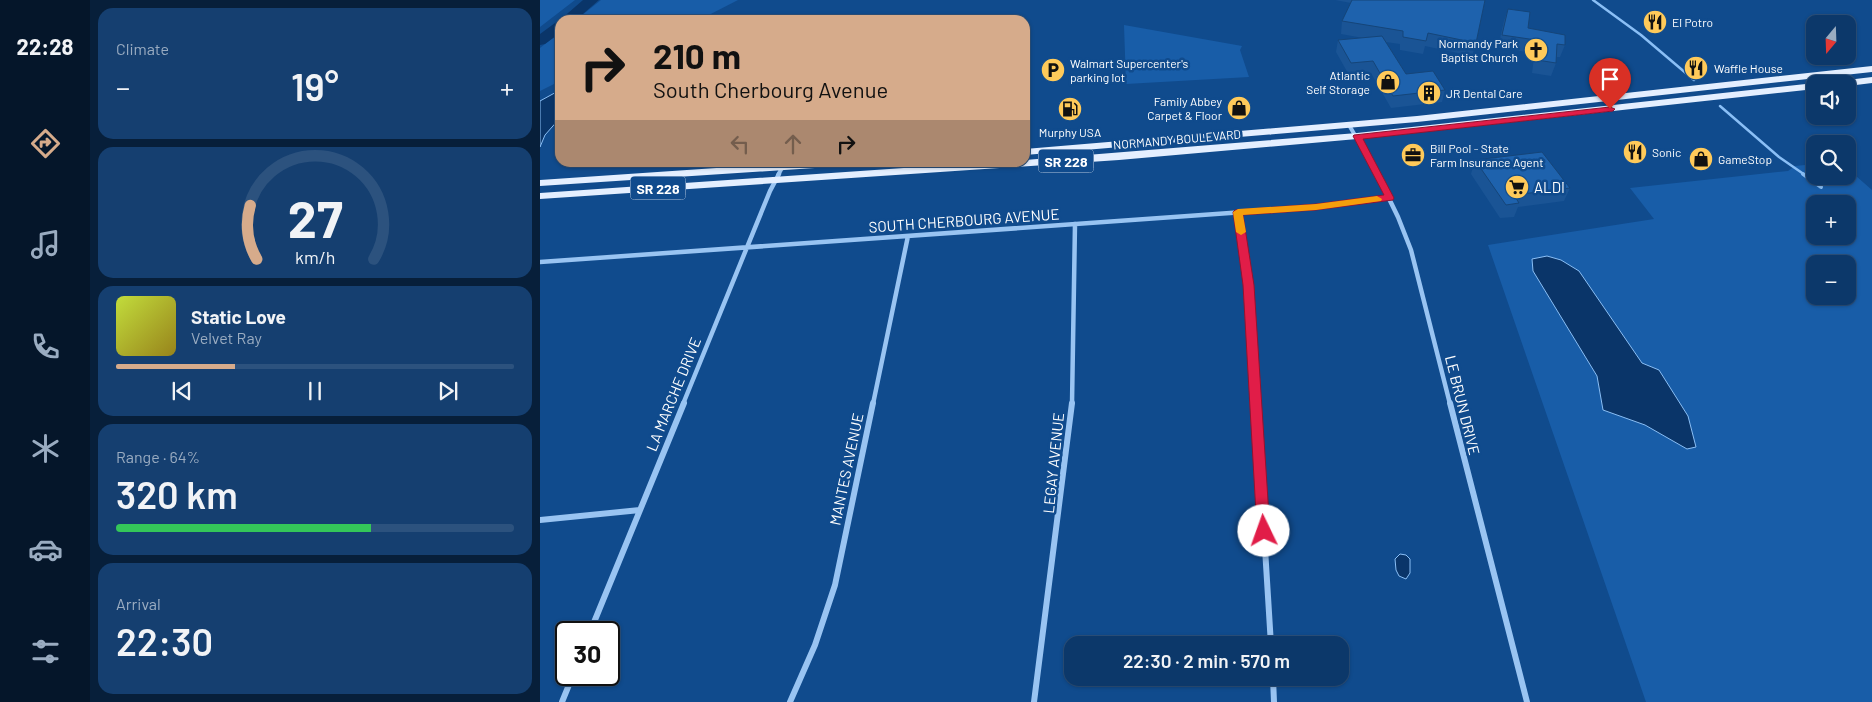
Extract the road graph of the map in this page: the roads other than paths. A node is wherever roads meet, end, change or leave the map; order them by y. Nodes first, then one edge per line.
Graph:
1 (1872, 69) edge
2 (1872, 80) edge
3 (1856, 82) edge
4 (1806, 87) edge
5 (1349, 125) junction
6 (1357, 136) junction
7 (1030, 152) edge
8 (1030, 163) edge
9 (795, 167) edge
10 (974, 167) edge
11 (782, 168) junction
12 (776, 181) junction
13 (540, 183) edge
14 (540, 196) edge
15 (1390, 198) junction
16 (1238, 212) junction
17 (1075, 224) junction
18 (908, 236) junction
19 (747, 247) junction
20 (540, 262) edge
21 (640, 510) junction
22 (540, 520) edge
23 (595, 621) edge
24 (1269, 636) edge
25 (569, 686) edge
26 (1273, 686) edge
27 (562, 702) edge
28 (790, 702) edge
29 (1034, 702) edge
30 (1274, 702) edge
31 (1527, 702) edge

1 - 5 main road, NORMANDY BOULEVARD / SR 228
2 - 3 main road
4 - 6 main road, NORMANDY BOULEVARD / SR 228
5 - 6 street, LE BRUN DRIVE
5 - 7 main road, NORMANDY BOULEVARD / SR 228
6 - 8 main road, NORMANDY BOULEVARD / SR 228
6 - 15 street, LE BRUN DRIVE
9 - 11 main road, SR 228
10 - 12 main road, NORMANDY BOULEVARD / SR 228
11 - 12 street, LA MARCHE DRIVE
11 - 13 main road, SR 228
12 - 14 main road, NORMANDY BOULEVARD / SR 228
12 - 19 street, LA MARCHE DRIVE
15 - 16 street, SOUTH CHERBOURG AVENUE
15 - 31 street, LE BRUN DRIVE
16 - 17 street, SOUTH CHERBOURG AVENUE
16 - 24 street
17 - 18 street, SOUTH CHERBOURG AVENUE
17 - 29 street, LEGAY AVENUE
18 - 19 street, SOUTH CHERBOURG AVENUE
18 - 28 street, MANTES AVENUE
19 - 20 street, SOUTH CHERBOURG AVENUE
19 - 21 street, LA MARCHE DRIVE
21 - 22 street
21 - 23 street, LA MARCHE DRIVE
25 - 27 street
26 - 30 street

